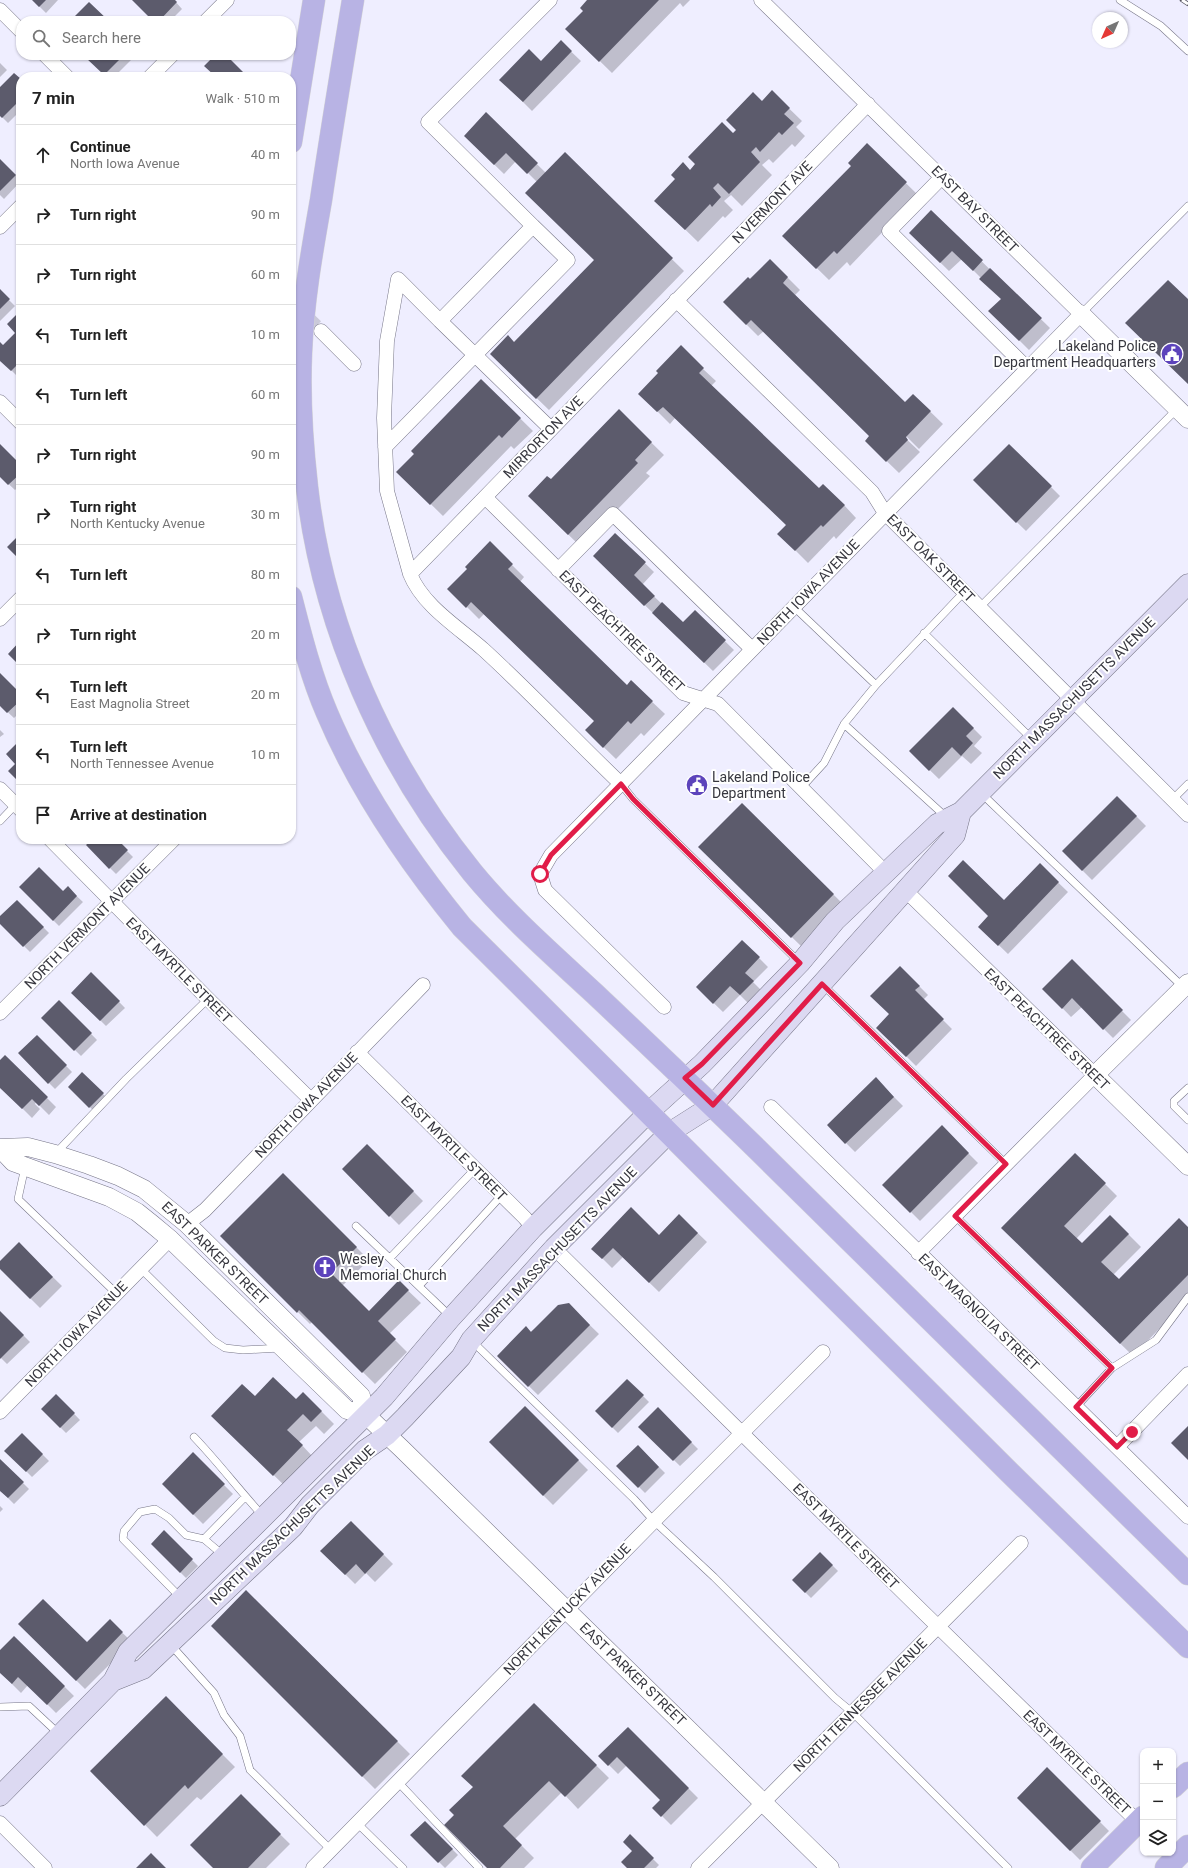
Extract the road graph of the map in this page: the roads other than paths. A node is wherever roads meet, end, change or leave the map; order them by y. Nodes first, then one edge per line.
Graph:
1 (227, 0) edge
2 (314, 0) edge
3 (353, 0) edge
4 (550, 0) edge
5 (761, 0) edge
6 (1120, 0) edge
7 (0, 10) edge
8 (211, 16) edge
9 (16, 26) edge
10 (1188, 52) edge
11 (50, 60) edge
12 (167, 60) edge
13 (62, 72) edge
14 (155, 72) edge
15 (868, 104) junction
16 (296, 111) edge
17 (942, 177) junction
18 (1188, 206) edge
19 (16, 211) edge
20 (533, 226) junction
21 (0, 227) edge
22 (676, 300) junction
23 (1081, 314) junction
24 (440, 321) junction
25 (321, 330) tunnel mouth
26 (475, 355) junction
27 (354, 364) dead end
28 (1028, 368) junction
29 (0, 402) edge
30 (1183, 414) edge
31 (16, 418) edge
32 (551, 429) junction
33 (386, 447) junction
34 (485, 497) junction
35 (885, 513) junction
36 (558, 570) junction
37 (410, 574) junction
38 (1188, 584) edge
39 (965, 592) junction
40 (16, 603) edge
41 (793, 606) junction
42 (980, 607) junction
43 (296, 615) edge
44 (0, 619) edge
45 (924, 633) junction
46 (752, 649) junction
47 (876, 685) junction
48 (1072, 699) junction
49 (703, 700) junction
50 (844, 724) junction
51 (1032, 739) junction
52 (621, 784) junction
53 (1188, 784) edge
54 (801, 788) junction
55 (0, 789) edge
56 (980, 792) junction
57 (1172, 800) junction
58 (16, 802) edge
59 (16, 808) edge
60 (954, 815) junction
61 (1188, 815) edge
62 (0, 821) edge
63 (55, 844) edge
64 (169, 844) edge
65 (886, 873) junction
66 (906, 891) junction
67 (112, 902) junction
68 (800, 963) junction
69 (822, 984) junction
70 (423, 985) dead end
71 (1187, 985) edge
72 (208, 999) junction
73 (664, 1007) dead end
74 (0, 1013) edge
75 (357, 1052) junction
76 (1095, 1075) junction
77 (685, 1078) junction
78 (1188, 1088) edge
79 (310, 1099) junction
80 (713, 1105) junction
81 (771, 1107) dead end
82 (649, 1112) junction
83 (1188, 1120) edge
84 (669, 1133) junction
85 (0, 1148) edge
86 (55, 1154) junction
87 (1006, 1164) junction
88 (25, 1166) junction
89 (1188, 1166) edge
90 (475, 1168) junction
91 (502, 1195) junction
92 (955, 1216) junction
93 (187, 1224) junction
94 (356, 1226) dead end
95 (533, 1228) junction
96 (170, 1239) junction
97 (554, 1248) junction
98 (918, 1253) junction
99 (390, 1258) junction
100 (140, 1268) junction
101 (419, 1286) junction
102 (116, 1293) junction
103 (1188, 1297) edge
104 (452, 1317) junction
105 (471, 1340) junction
106 (282, 1348) junction
107 (823, 1352) dead end
108 (1112, 1368) junction
109 (1188, 1374) edge
110 (1076, 1407) junction
111 (0, 1412) edge
112 (365, 1414) junction
113 (742, 1433) junction
114 (387, 1435) junction
115 (194, 1437) dead end
116 (1117, 1447) junction
117 (246, 1497) junction
118 (263, 1516) junction
119 (1188, 1517) edge
120 (654, 1521) junction
121 (204, 1539) junction
122 (1021, 1543) dead end
123 (224, 1555) junction
124 (1188, 1574) edge
125 (181, 1598) junction
126 (566, 1610) junction
127 (939, 1626) junction
128 (170, 1644) junction
129 (1188, 1647) edge
130 (113, 1682) junction
131 (0, 1707) edge
132 (852, 1712) junction
133 (60, 1735) junction
134 (1188, 1773) edge
135 (398, 1782) junction
136 (1176, 1784) edge
137 (0, 1796) edge
138 (763, 1803) junction
139 (1140, 1818) edge
140 (1140, 1820) edge
141 (0, 1823) edge
142 (357, 1823) junction
143 (1188, 1846) edge
144 (331, 1850) junction
145 (45, 1868) edge
146 (313, 1868) edge
147 (403, 1868) edge
148 (479, 1868) edge
149 (698, 1868) edge
150 (830, 1868) edge
151 (1008, 1868) edge
152 (1092, 1868) edge
153 (1166, 1868) edge

1 - 8 street
2 - 16 main road
3 - 77 main road
4 - 20 street
5 - 15 street, EAST BAY STREET
6 - 10 lane
7 - 9 street
11 - 13 street
12 - 14 street
15 - 17 street, EAST BAY STREET
15 - 22 street, N VERMONT AVE
17 - 23 street, EAST BAY STREET
17 - 28 street
18 - 23 lane
19 - 21 street
20 - 24 street
20 - 26 street
22 - 32 street, MIRRORTON AVE
22 - 35 street, EAST OAK STREET
23 - 28 street, NORTH IOWA AVENUE
23 - 30 street, EAST BAY STREET
24 - 26 street
24 - 33 street
25 - 27 street
26 - 32 street
26 - 33 street
28 - 35 street, NORTH IOWA AVENUE
29 - 31 street
30 - 42 lane
32 - 34 street, MIRRORTON AVE
33 - 37 street
34 - 36 street, EAST PEACHTREE STREET
34 - 37 street, MIRRORTON AVE
35 - 39 street, EAST OAK STREET
35 - 41 street, NORTH IOWA AVENUE
36 - 46 street
36 - 49 street, EAST PEACHTREE STREET
37 - 52 street
38 - 48 main road, NORTH MASSACHUSETTS AVENUE
39 - 42 street, EAST OAK STREET
39 - 45 lane
40 - 44 street
41 - 46 street, NORTH IOWA AVENUE
41 - 47 lane
42 - 48 street, EAST OAK STREET
43 - 82 main road
45 - 47 lane
45 - 51 lane
46 - 49 street, NORTH IOWA AVENUE
47 - 50 lane
48 - 51 main road, NORTH MASSACHUSETTS AVENUE
48 - 57 street, EAST OAK STREET
49 - 52 street, NORTH IOWA AVENUE
49 - 54 street, EAST PEACHTREE STREET
50 - 54 lane
50 - 60 lane
51 - 56 main road, NORTH MASSACHUSETTS AVENUE
52 - 68 lane
52 - 73 street, NORTH IOWA AVENUE
53 - 57 lane
54 - 65 street, EAST PEACHTREE STREET
55 - 58 street
56 - 60 main road, NORTH MASSACHUSETTS AVENUE
56 - 71 lane
57 - 61 street, EAST OAK STREET
59 - 62 lane
60 - 65 main road, NORTH MASSACHUSETTS AVENUE
60 - 66 main road, NORTH MASSACHUSETTS AVENUE
63 - 67 street, EAST MYRTLE STREET
64 - 67 street, NORTH VERMONT AVENUE
65 - 68 main road, NORTH MASSACHUSETTS AVENUE
66 - 69 main road, NORTH MASSACHUSETTS AVENUE
66 - 76 street, EAST PEACHTREE STREET
67 - 72 street, EAST MYRTLE STREET
67 - 74 street, NORTH VERMONT AVENUE
68 - 77 main road, NORTH MASSACHUSETTS AVENUE
69 - 80 main road, NORTH MASSACHUSETTS AVENUE
69 - 87 lane
70 - 75 street, NORTH IOWA AVENUE
71 - 76 street
72 - 79 street, EAST MYRTLE STREET
72 - 86 lane
75 - 79 street, NORTH IOWA AVENUE
75 - 90 street, EAST MYRTLE STREET
76 - 87 street
76 - 89 street, EAST PEACHTREE STREET
77 - 80 main road
77 - 82 main road, NORTH MASSACHUSETTS AVENUE
78 - 83 lane
79 - 93 street, NORTH IOWA AVENUE
80 - 84 main road, NORTH MASSACHUSETTS AVENUE
80 - 124 main road
81 - 98 street, EAST MAGNOLIA STREET
82 - 84 main road
82 - 95 main road, NORTH MASSACHUSETTS AVENUE
84 - 97 main road, NORTH MASSACHUSETTS AVENUE
84 - 129 main road
85 - 86 street, EAST PARKER STREET
85 - 88 street, EAST PARKER STREET
86 - 93 street, EAST PARKER STREET
87 - 92 street
88 - 96 street, EAST PARKER STREET
88 - 102 lane
90 - 91 street, EAST MYRTLE STREET
90 - 99 lane
91 - 95 street, EAST MYRTLE STREET
91 - 101 lane
92 - 98 street
92 - 108 lane
93 - 112 street, EAST PARKER STREET
94 - 99 lane
95 - 104 main road, NORTH MASSACHUSETTS AVENUE
96 - 100 street, NORTH IOWA AVENUE
96 - 106 street, EAST PARKER STREET
97 - 105 main road, NORTH MASSACHUSETTS AVENUE
97 - 113 street, EAST MYRTLE STREET
98 - 110 street, EAST MAGNOLIA STREET
99 - 101 lane
100 - 102 street, NORTH IOWA AVENUE
100 - 106 lane
101 - 104 lane
102 - 111 street, NORTH IOWA AVENUE
103 - 108 lane
104 - 112 main road, NORTH MASSACHUSETTS AVENUE
105 - 114 main road, NORTH MASSACHUSETTS AVENUE
105 - 120 lane
106 - 112 street, EAST PARKER STREET
107 - 113 street, NORTH KENTUCKY AVENUE
108 - 110 lane
109 - 116 street
110 - 116 street, EAST MAGNOLIA STREET
112 - 114 street, EAST PARKER STREET
112 - 118 main road, NORTH MASSACHUSETTS AVENUE
113 - 120 street, NORTH KENTUCKY AVENUE
113 - 127 street, EAST MYRTLE STREET
114 - 126 street, EAST PARKER STREET
114 - 128 main road, NORTH MASSACHUSETTS AVENUE
115 - 117 lane
116 - 119 street, EAST MAGNOLIA STREET
117 - 118 lane
117 - 121 lane
118 - 123 main road, NORTH MASSACHUSETTS AVENUE
120 - 126 street, NORTH KENTUCKY AVENUE
120 - 132 lane
121 - 123 lane
121 - 125 lane
122 - 127 street, NORTH TENNESSEE AVENUE
123 - 125 main road, NORTH MASSACHUSETTS AVENUE
125 - 130 main road, NORTH MASSACHUSETTS AVENUE
126 - 135 street, NORTH KENTUCKY AVENUE
126 - 138 street, EAST PARKER STREET
127 - 132 street, NORTH TENNESSEE AVENUE
127 - 139 street, EAST MYRTLE STREET
128 - 130 main road, NORTH MASSACHUSETTS AVENUE
128 - 144 lane
130 - 133 main road, NORTH MASSACHUSETTS AVENUE
131 - 133 lane
132 - 138 street, NORTH TENNESSEE AVENUE
132 - 151 lane
133 - 137 main road, NORTH MASSACHUSETTS AVENUE
134 - 136 main road
135 - 142 street, NORTH KENTUCKY AVENUE
135 - 148 lane
138 - 149 street, NORTH TENNESSEE AVENUE
138 - 150 street, EAST PARKER STREET
140 - 152 main road
141 - 145 street
142 - 144 street, NORTH KENTUCKY AVENUE
142 - 147 lane
143 - 153 main road
144 - 146 street, NORTH KENTUCKY AVENUE

